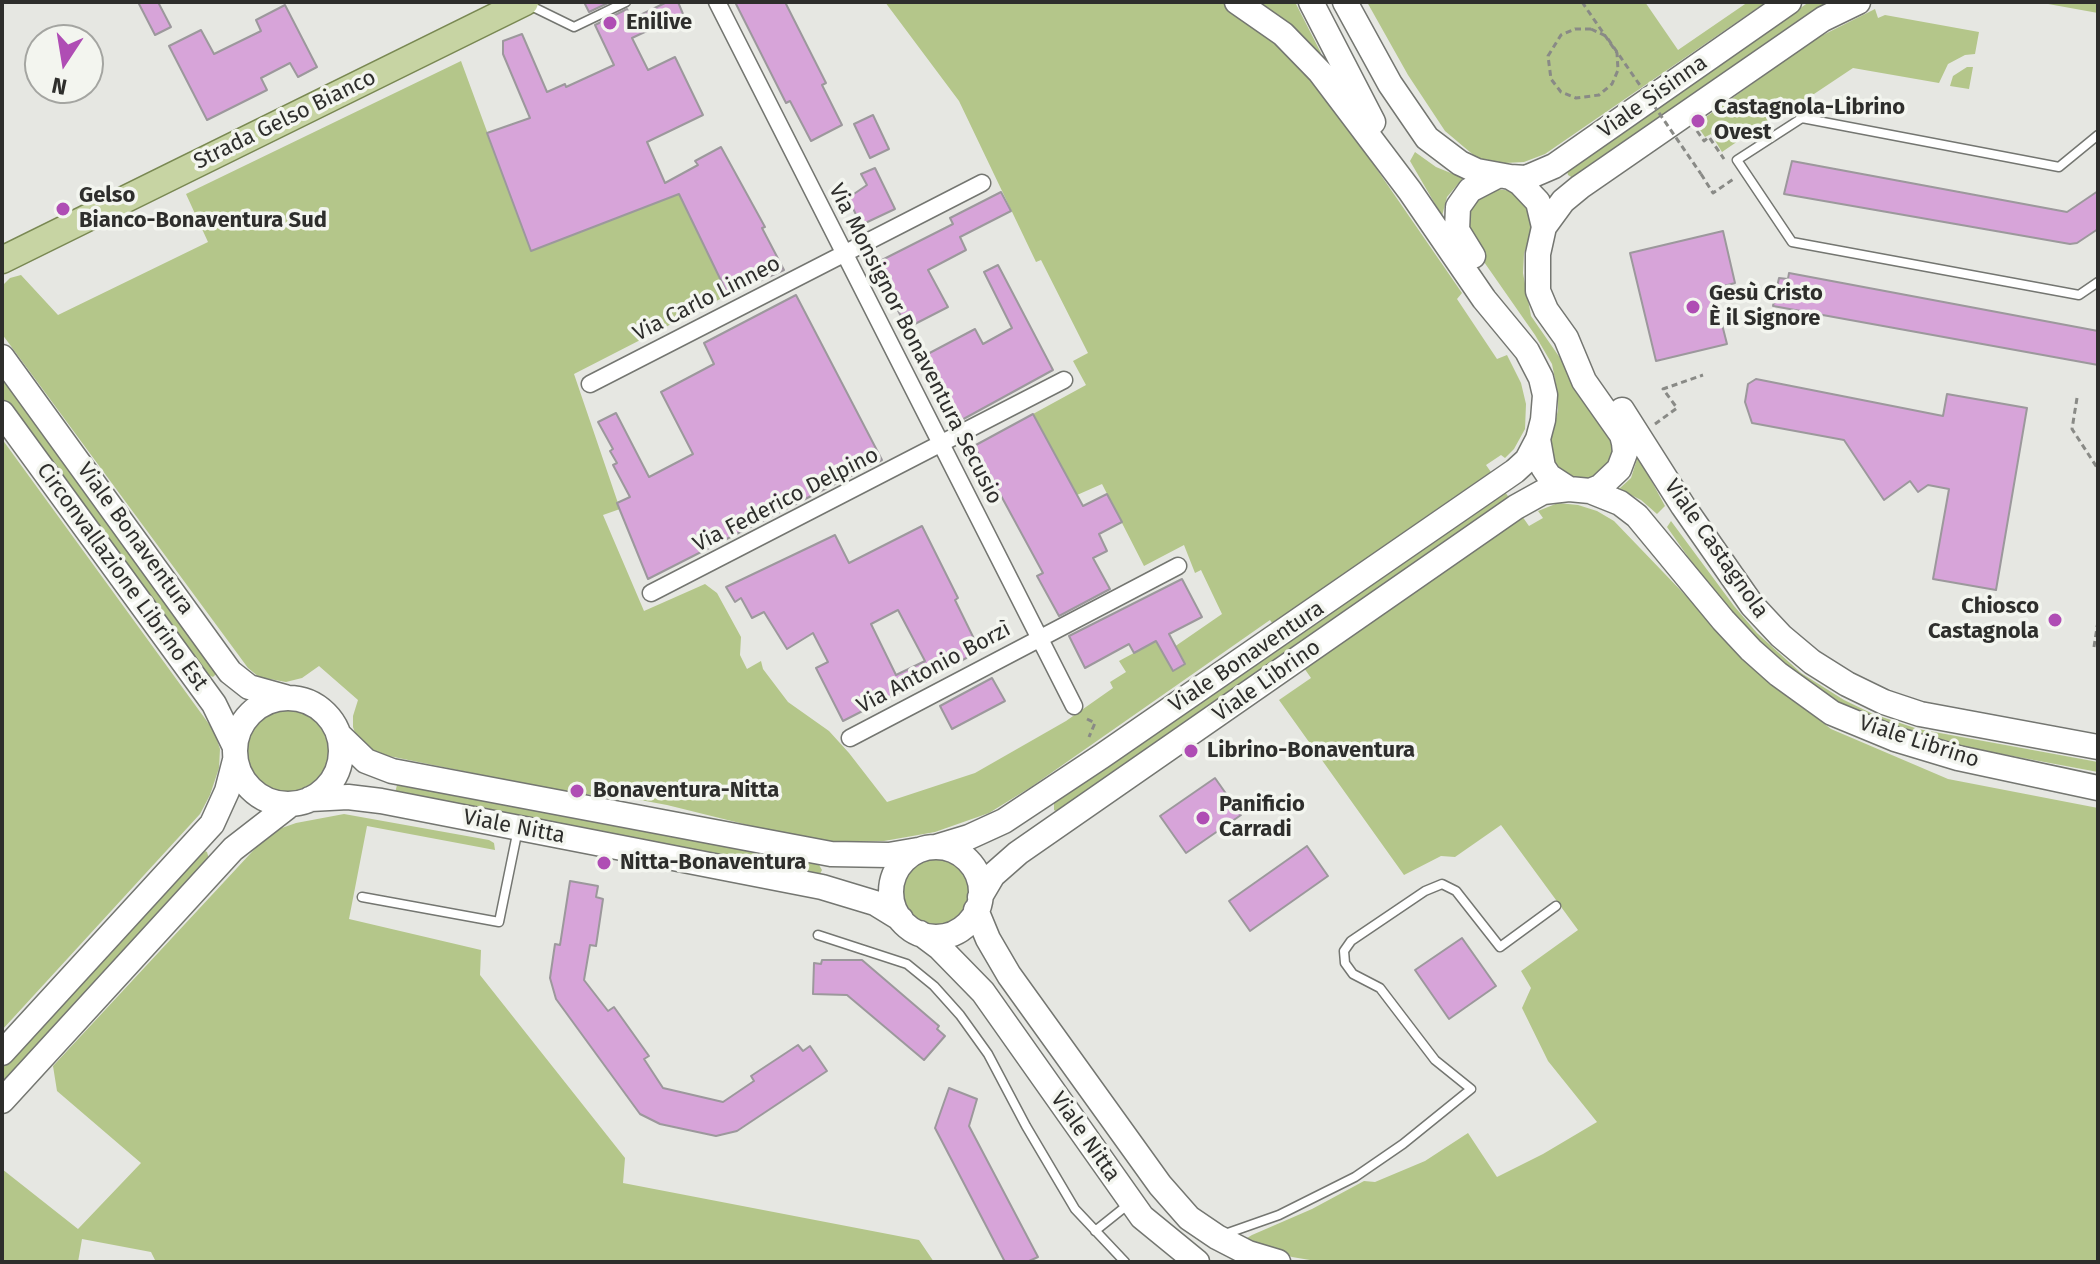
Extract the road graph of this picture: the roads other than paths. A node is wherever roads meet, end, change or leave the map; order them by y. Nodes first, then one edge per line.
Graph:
1 (525, 2) edge
2 (626, 2) edge
3 (717, 2) edge
4 (1237, 2) edge
5 (1311, 2) edge
6 (1345, 2) edge
7 (1789, 2) edge
8 (1858, 2) edge
9 (2098, 135) edge
10 (1503, 176) junction
11 (982, 183) dead end
12 (1410, 191) junction
13 (1544, 227) junction
14 (844, 253) junction
15 (2, 260) edge
16 (2098, 282) edge
17 (1566, 338) junction
18 (1520, 341) junction
19 (2, 357) edge
20 (1064, 380) dead end
21 (590, 384) dead end
22 (2, 413) edge
23 (1538, 439) junction
24 (942, 445) junction
25 (1580, 490) junction
26 (1178, 566) dead end
27 (651, 593) dead end
28 (1039, 637) junction
29 (285, 697) junction
30 (1074, 706) road end
31 (339, 735) junction
32 (850, 738) dead end
33 (2098, 747) edge
34 (235, 753) junction
35 (2098, 788) edge
36 (300, 802) junction
37 (519, 828) junction
38 (927, 849) junction
39 (362, 897) dead end
40 (978, 903) junction
41 (1556, 906) dead end
42 (910, 926) junction
43 (818, 935) dead end
44 (2, 1053) edge
45 (2, 1101) edge
46 (1131, 1202) junction
47 (1095, 1231) junction
48 (1217, 1237) junction
49 (1125, 1262) edge
50 (1197, 1262) edge
51 (1278, 1262) edge

1 - 2 lane
1 - 15 main road, Strada Gelso Bianco
3 - 14 street, Via Monsignor Bonaventura Secusio
4 - 12 main road
5 - 12 main road
6 - 10 main road
7 - 10 main road, Viale Sisinna
8 - 13 main road
9 - 16 lane
10 - 13 main road
10 - 18 main road
11 - 14 street, Via Carlo Linneo
12 - 18 main road
13 - 17 main road
14 - 21 street, Via Carlo Linneo
14 - 24 street, Via Monsignor Bonaventura Secusio
17 - 25 main road
17 - 33 main road, Viale Castagnola
18 - 23 main road
19 - 29 main road, Viale Bonaventura
20 - 24 street, Via Federico Delpino
22 - 34 main road, Circonvallazione Librino Est
23 - 25 main road
23 - 38 main road, Viale Bonaventura
24 - 27 street, Via Federico Delpino
24 - 28 street, Via Monsignor Bonaventura Secusio
25 - 35 main road, Viale Librino
25 - 40 main road, Viale Librino
26 - 28 street, Via Antonio Borzì
28 - 30 street, Via Monsignor Bonaventura Secusio
28 - 32 street, Via Antonio Borzì
29 - 31 main road
29 - 34 main road
31 - 36 main road
31 - 38 main road, Viale Bonaventura
34 - 36 main road
34 - 44 main road
36 - 37 main road, Viale Nitta
36 - 45 main road
37 - 39 lane
37 - 42 main road, Viale Nitta
38 - 40 main road
38 - 42 main road
40 - 42 main road
40 - 48 main road
41 - 48 lane
42 - 46 main road, Viale Nitta
43 - 47 lane
46 - 47 lane
46 - 50 main road, Viale Nitta
47 - 49 lane
48 - 51 main road

